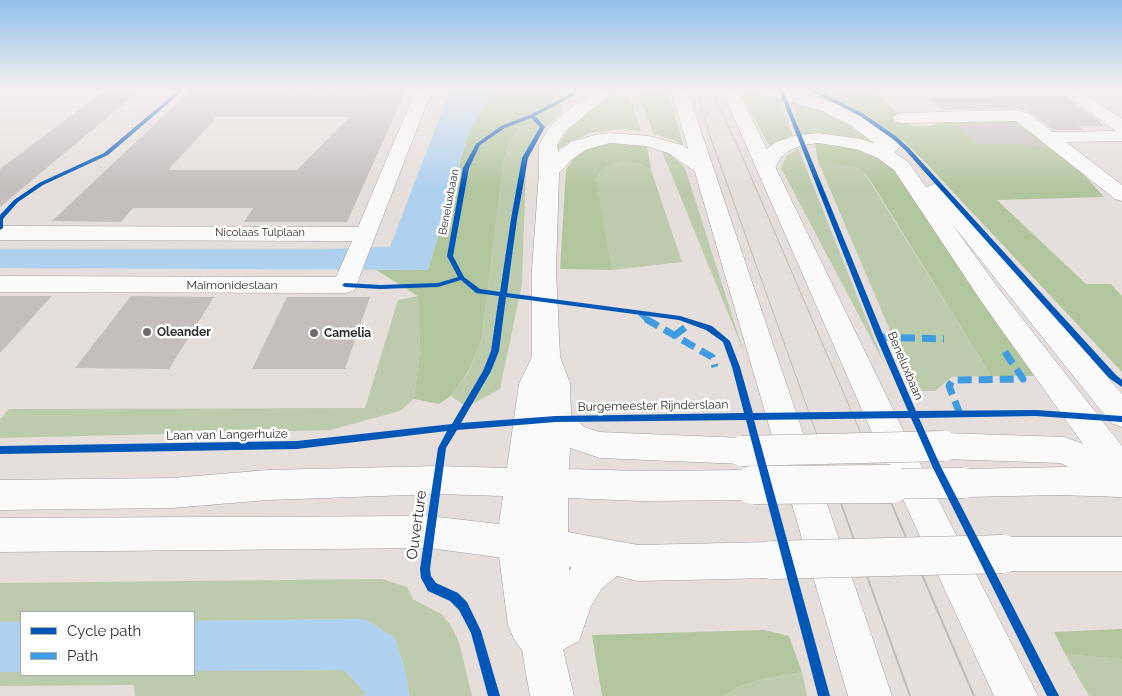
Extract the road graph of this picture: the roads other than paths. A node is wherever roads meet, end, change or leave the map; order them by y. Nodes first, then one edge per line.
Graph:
1 (411, 122) edge
2 (564, 122) edge
3 (689, 122) edge
4 (745, 122) edge
5 (858, 122) edge
6 (1029, 122) edge
7 (1122, 136) edge
8 (1049, 137) junction
9 (703, 168) junction
10 (766, 168) junction
11 (550, 172) junction
12 (1122, 195) edge
13 (0, 233) edge
14 (364, 239) junction
15 (0, 284) edge
16 (546, 357) junction
17 (1122, 415) edge
18 (556, 419) junction
19 (1090, 430) junction
20 (1065, 450) junction
21 (1122, 468) edge
22 (1122, 478) edge
23 (1122, 483) edge
24 (537, 484) junction
25 (0, 495) edge
26 (0, 535) edge
27 (533, 544) junction
28 (1122, 554) edge
29 (615, 558) junction
30 (541, 641) junction
31 (552, 696) edge
32 (870, 696) edge
33 (1016, 696) edge

1 - 14 main road
2 - 11 main road
3 - 9 main road
4 - 10 main road
5 - 17 main road
6 - 8 main road
7 - 8 main road
8 - 12 main road
9 - 11 main road
9 - 32 main road
10 - 19 main road
10 - 33 main road
11 - 16 main road
13 - 14 main road, Nicolaas Tulplaan
14 - 15 main road, Maimonideslaan
16 - 18 main road
16 - 24 main road
18 - 20 main road, bridge
18 - 24 main road
19 - 20 main road
19 - 21 main road
20 - 22 main road
23 - 24 main road, bridge
24 - 25 main road
24 - 27 main road
26 - 27 main road
27 - 29 main road
27 - 30 main road
28 - 29 main road, bridge
29 - 30 main road
30 - 31 main road

